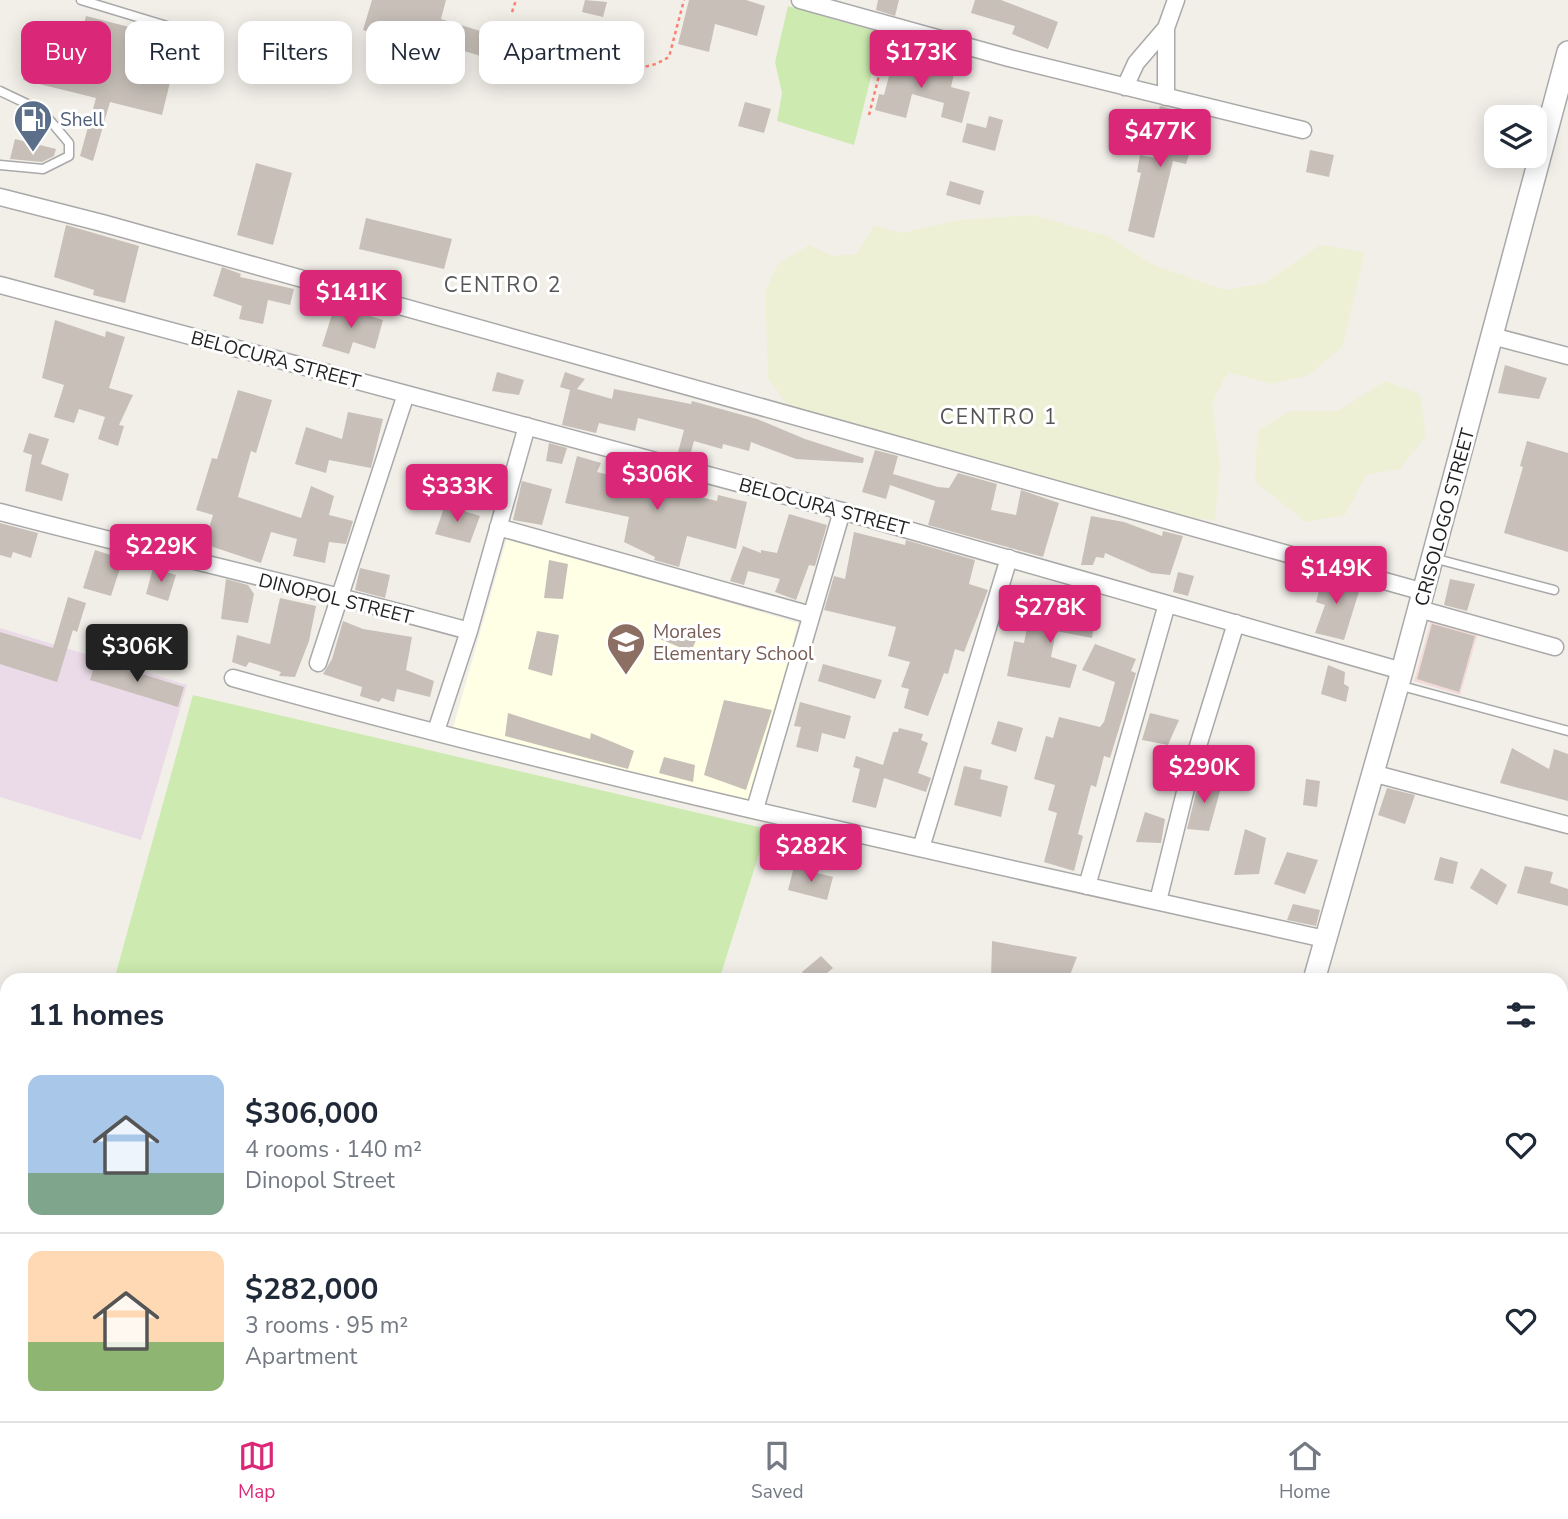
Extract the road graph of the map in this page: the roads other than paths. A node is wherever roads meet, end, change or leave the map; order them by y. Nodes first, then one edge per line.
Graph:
1 (81, 0) edge
2 (800, 0) edge
3 (1176, 0) edge
4 (150, 21) edge
5 (1166, 29) junction
6 (1568, 52) edge
7 (1125, 87) junction
8 (0, 91) edge
9 (1562, 95) edge
10 (1166, 97) junction
11 (1303, 130) dead end
12 (0, 165) edge
13 (0, 197) edge
14 (0, 285) edge
15 (1492, 336) junction
16 (1568, 356) edge
17 (406, 394) junction
18 (527, 426) junction
19 (842, 511) junction
20 (0, 513) edge
21 (498, 527) junction
22 (1009, 558) junction
23 (1433, 558) junction
24 (1554, 590) dead end
25 (342, 596) junction
26 (1421, 601) junction
27 (1167, 604) junction
28 (811, 615) junction
29 (1236, 624) junction
30 (468, 631) junction
31 (1555, 647) dead end
32 (318, 663) dead end
33 (233, 678) dead end
34 (1400, 678) junction
35 (436, 731) junction
36 (1568, 731) edge
37 (1372, 773) junction
38 (755, 809) junction
39 (1568, 825) edge
40 (921, 848) junction
41 (1087, 886) junction
42 (1158, 901) junction
43 (1325, 939) junction
44 (1316, 973) edge

1 - 4 lane
2 - 7 street
3 - 5 street
5 - 7 street
5 - 10 street
6 - 9 street, CRISOLOGO STREET
7 - 10 street
8 - 12 lane
9 - 15 street, CRISOLOGO STREET
10 - 11 street
13 - 26 street
14 - 17 street, BELOCURA STREET
15 - 16 street
15 - 23 street, CRISOLOGO STREET
17 - 18 street, BELOCURA STREET
17 - 25 street
18 - 19 street, BELOCURA STREET
18 - 21 street
19 - 22 street, BELOCURA STREET
19 - 28 street
20 - 25 street, DINOPOL STREET
21 - 28 street
21 - 30 street
22 - 27 street, BELOCURA STREET
22 - 40 street
23 - 24 lane
23 - 26 street, CRISOLOGO STREET
25 - 30 street, DINOPOL STREET
25 - 32 street
26 - 31 street
26 - 34 street, CRISOLOGO STREET
27 - 29 street, BELOCURA STREET
27 - 41 street
28 - 38 street
29 - 34 street, BELOCURA STREET
29 - 42 street
30 - 35 street
33 - 35 street
34 - 36 lane
34 - 37 street, CRISOLOGO STREET
35 - 38 street
37 - 39 street
37 - 43 street, CRISOLOGO STREET
38 - 40 street
40 - 41 street
41 - 42 street
42 - 43 street
43 - 44 street, CRISOLOGO STREET

